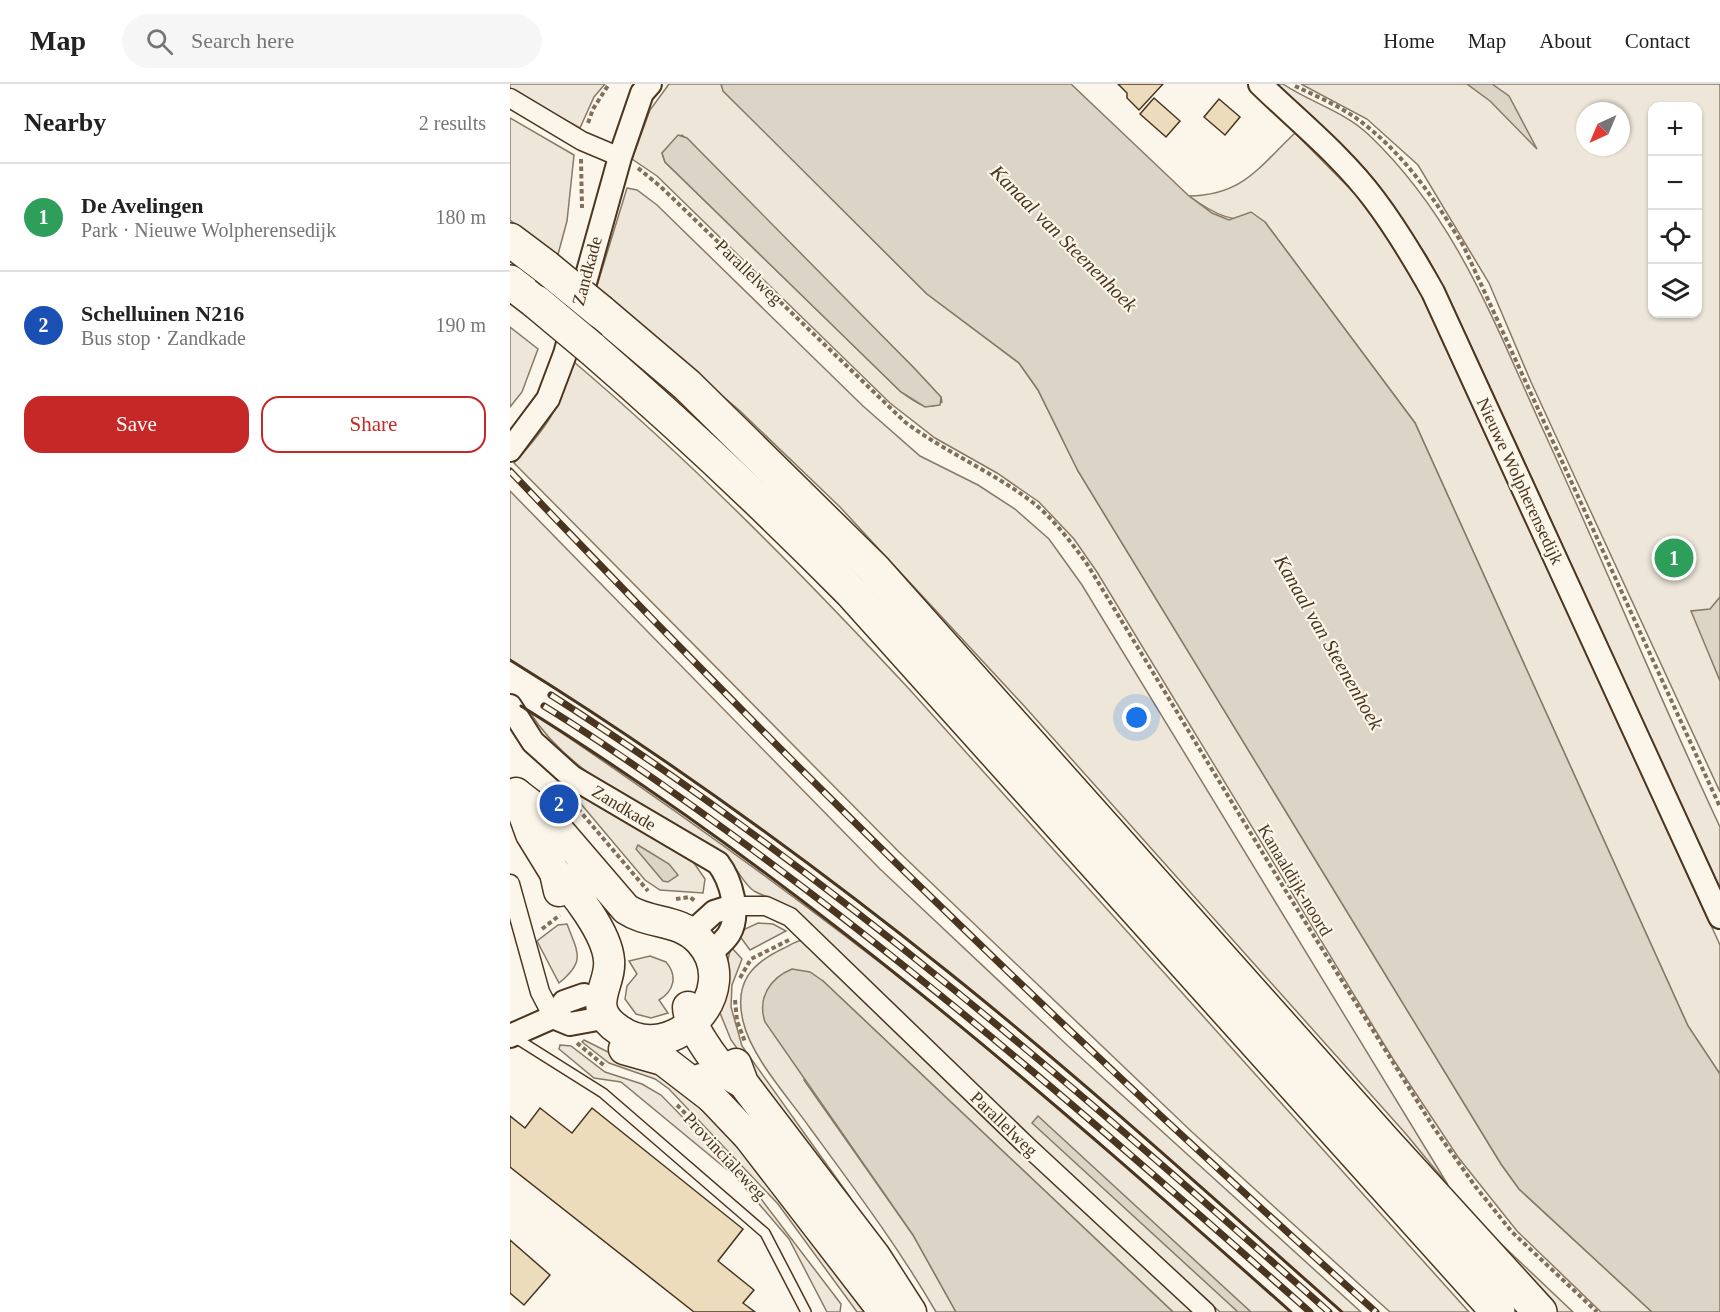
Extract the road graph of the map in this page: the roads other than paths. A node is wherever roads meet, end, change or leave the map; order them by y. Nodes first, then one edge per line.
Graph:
1 (650, 84) edge
2 (1260, 84) edge
3 (510, 98) edge
4 (620, 157) junction
5 (510, 240) edge
6 (510, 282) edge
7 (510, 450) edge
8 (510, 706) edge
9 (514, 789) edge
10 (510, 884) edge
11 (733, 906) junction
12 (1720, 917) edge
13 (692, 943) junction
14 (601, 952) junction
15 (553, 1017) junction
16 (588, 1018) junction
17 (697, 1020) junction
18 (511, 1036) edge
19 (659, 1048) junction
20 (806, 1312) edge
21 (884, 1312) edge
22 (911, 1312) edge
23 (1206, 1312) edge
24 (1498, 1312) edge
25 (1540, 1312) edge

1 - 4 street, Zandkade
2 - 12 street, Nieuwe Wolpherensedijk
3 - 4 street
4 - 7 street, Zandkade
5 - 25 highway, bridge
6 - 24 highway, bridge
8 - 11 street, Zandkade
9 - 13 main road
9 - 14 main road
10 - 15 street
11 - 13 street, Zandkade
11 - 23 street, Parallelweg
13 - 14 main road
13 - 17 main road
14 - 16 main road
15 - 16 street
15 - 18 street
16 - 19 main road
17 - 19 main road
17 - 22 main road
18 - 20 lane
19 - 21 main road, Provincialeweg

